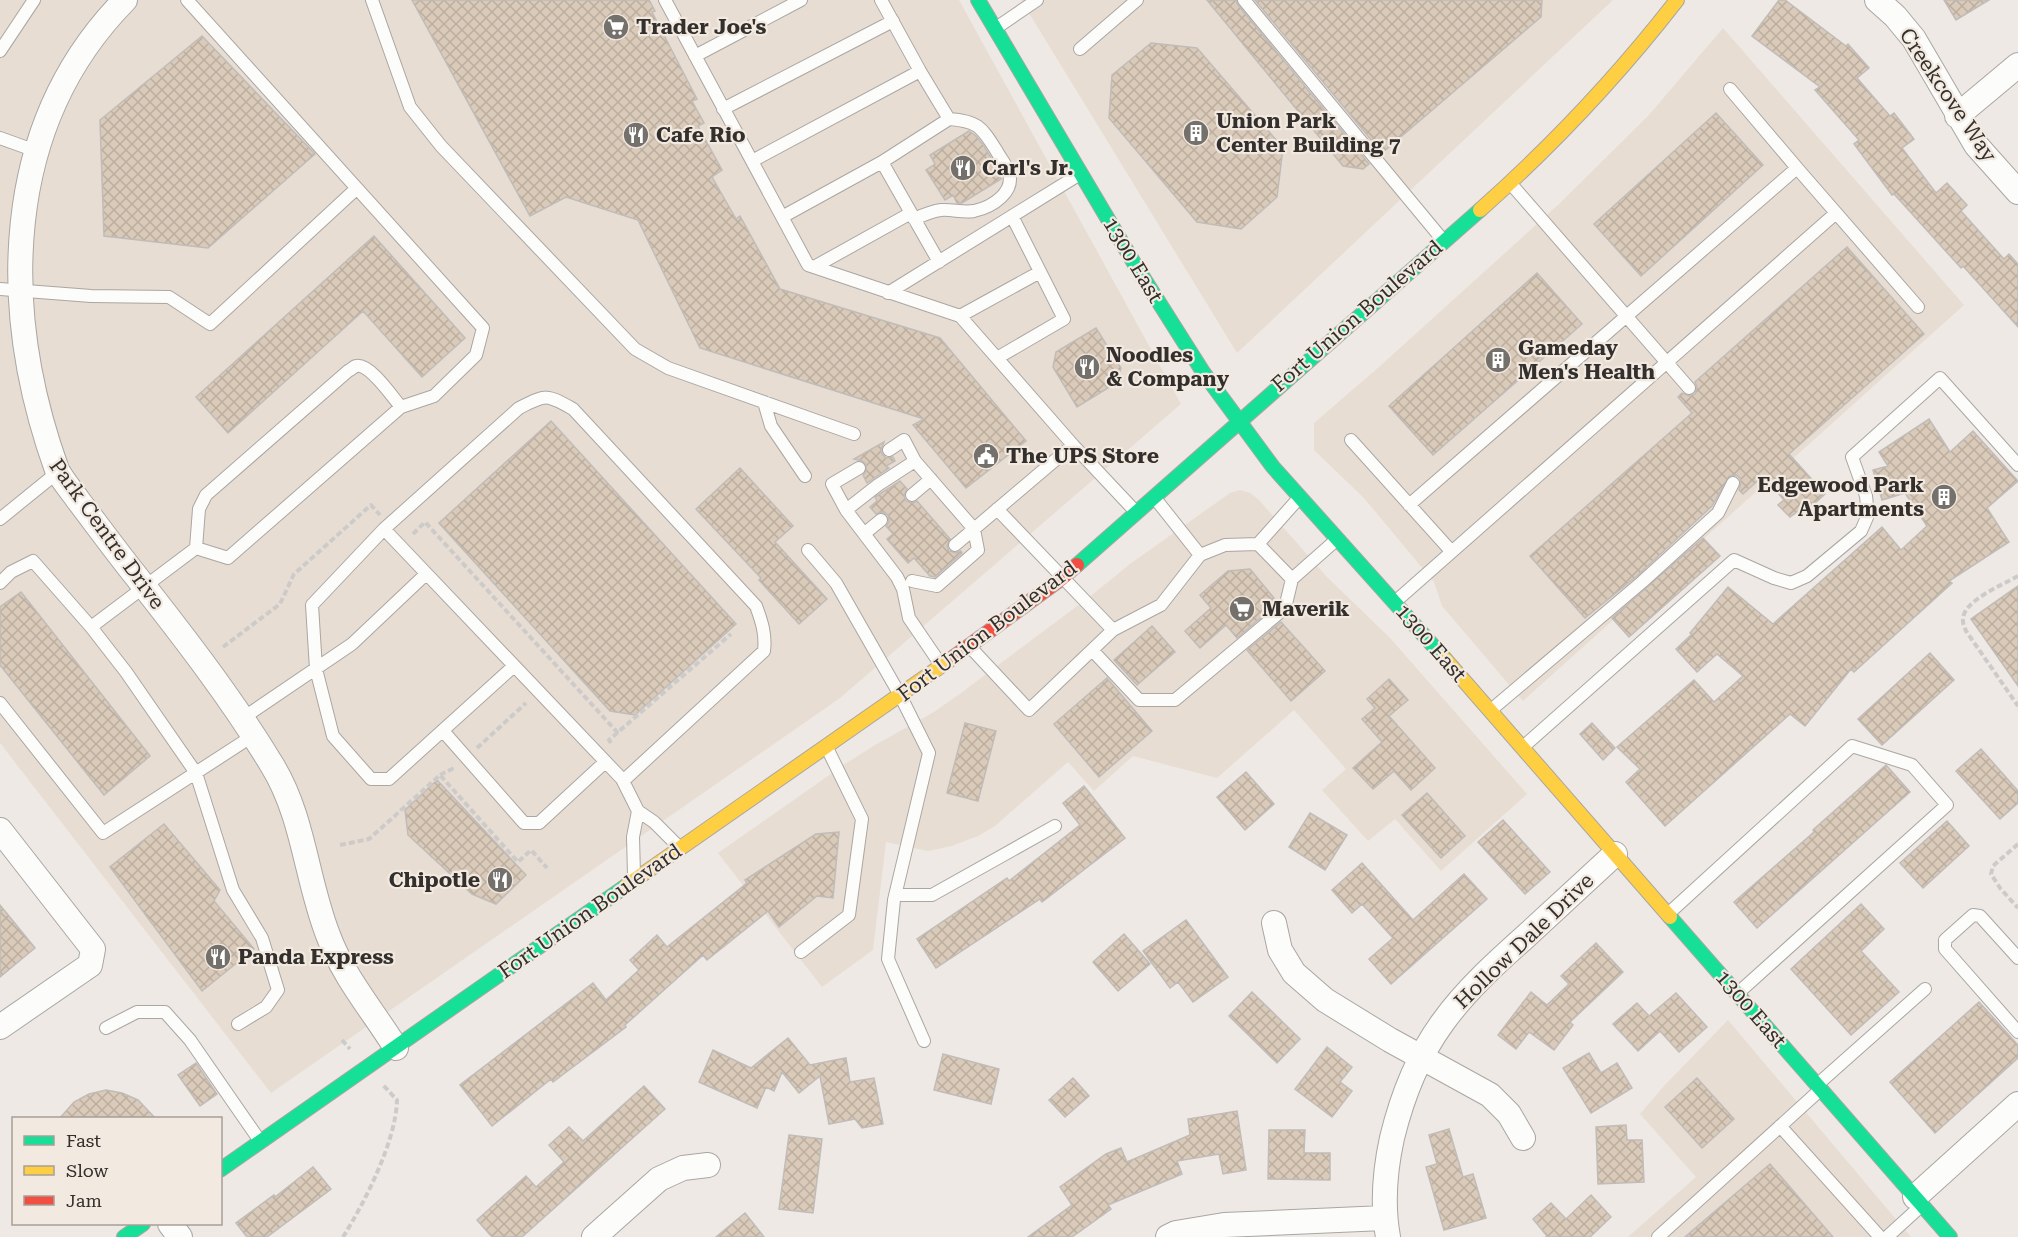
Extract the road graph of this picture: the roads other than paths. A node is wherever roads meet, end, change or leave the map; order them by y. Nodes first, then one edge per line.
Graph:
1 (34, 0) edge
2 (125, 0) edge
3 (187, 0) edge
4 (372, 0) edge
5 (801, 0) edge
6 (881, 0) edge
7 (978, 0) edge
8 (1037, 0) edge
9 (1136, 0) edge
10 (1244, 0) edge
11 (1677, 0) edge
12 (1877, 0) edge
13 (669, 2) edge
14 (893, 21) junction
15 (995, 29) junction
16 (1080, 49) dead end
17 (0, 51) edge
18 (695, 56) junction
19 (2018, 64) edge
20 (920, 71) junction
21 (1730, 89) dead end
22 (723, 109) junction
23 (1958, 116) junction
24 (949, 119) junction
25 (0, 138) edge
26 (25, 147) junction
27 (752, 161) junction
28 (882, 162) junction
29 (1797, 168) junction
30 (1081, 173) junction
31 (1510, 183) junction
32 (356, 189) junction
33 (2018, 192) edge
34 (1836, 213) junction
35 (913, 216) junction
36 (1012, 216) junction
37 (782, 217) junction
38 (1444, 241) junction
39 (939, 262) junction
40 (814, 267) junction
41 (1040, 272) junction
42 (1, 289) edge
43 (888, 293) junction
44 (1918, 307) dead end
45 (960, 316) junction
46 (1626, 316) junction
47 (997, 358) junction
48 (1666, 362) junction
49 (1689, 388) dead end
50 (764, 402) junction
51 (401, 407) junction
52 (1239, 421) junction
53 (854, 434) dead end
54 (1351, 440) dead end
55 (1073, 445) junction
56 (889, 450) dead end
57 (915, 461) junction
58 (2018, 465) edge
59 (859, 468) dead end
60 (58, 472) junction
61 (805, 476) dead end
62 (932, 479) junction
63 (1733, 483) dead end
64 (912, 495) dead end
65 (1299, 497) junction
66 (1154, 498) junction
67 (1409, 505) junction
68 (997, 509) junction
69 (846, 510) junction
70 (1137, 513) junction
71 (0, 519) edge
72 (881, 520) dead end
73 (383, 523) junction
74 (974, 529) junction
75 (865, 533) junction
76 (1337, 540) junction
77 (1258, 544) junction
78 (955, 545) dead end
79 (196, 548) junction
80 (808, 550) dead end
81 (1451, 551) junction
82 (1200, 555) junction
83 (925, 570) dead end
84 (426, 574) junction
85 (1062, 578) junction
86 (1292, 579) junction
87 (0, 583) edge
88 (144, 585) junction
89 (908, 585) junction
90 (1395, 602) junction
91 (91, 627) junction
92 (1113, 630) junction
93 (970, 646) junction
94 (1092, 650) junction
95 (514, 666) junction
96 (942, 666) junction
97 (316, 669) junction
98 (900, 695) junction
99 (0, 703) edge
100 (1490, 711) junction
101 (249, 726) junction
102 (442, 731) junction
103 (826, 747) junction
104 (1522, 748) junction
105 (605, 762) junction
106 (196, 773) junction
107 (623, 781) junction
108 (638, 811) junction
109 (1055, 826) dead end
110 (0, 830) edge
111 (680, 848) junction
112 (1615, 854) junction
113 (634, 880) junction
114 (895, 895) junction
115 (1668, 914) junction
116 (1274, 923) dead end
117 (801, 952) dead end
118 (2018, 958) edge
119 (1925, 989) dead end
120 (1737, 993) junction
121 (238, 1024) dead end
122 (0, 1027) edge
123 (106, 1028) dead end
124 (2018, 1032) edge
125 (924, 1041) dead end
126 (396, 1048) junction
127 (1422, 1058) junction
128 (1819, 1087) junction
129 (2018, 1104) edge
130 (1780, 1126) junction
131 (1523, 1138) dead end
132 (261, 1142) junction
133 (708, 1165) dead end
134 (222, 1169) edge
135 (1918, 1201) junction
136 (142, 1225) edge
137 (171, 1225) edge
138 (1386, 1227) edge
139 (124, 1237) edge
140 (180, 1237) edge
141 (594, 1237) edge
142 (1168, 1237) edge
143 (1658, 1237) edge
144 (1880, 1237) edge
145 (1887, 1237) edge
146 (1950, 1237) edge

1 - 17 lane
2 - 26 street, Park Centre Drive
3 - 32 lane
4 - 50 lane
5 - 18 lane
6 - 14 lane
7 - 15 main road, 1300 East
8 - 15 lane
9 - 16 lane
10 - 38 lane
11 - 31 main road, Fort Union Boulevard
12 - 23 street, Creekcove Way
13 - 18 lane
14 - 20 lane
14 - 22 lane
15 - 30 main road, 1300 East
18 - 22 lane
19 - 23 street
20 - 24 lane
20 - 27 lane
21 - 29 lane
22 - 27 lane
23 - 33 street, Creekcove Way
24 - 28 lane
24 - 35 lane
25 - 26 lane
26 - 42 street, Park Centre Drive
27 - 37 lane
28 - 35 lane
28 - 37 lane
29 - 34 lane
29 - 46 lane
30 - 36 lane
30 - 52 main road, 1300 East
31 - 38 main road, Fort Union Boulevard
31 - 46 lane
32 - 42 lane
32 - 51 lane
34 - 44 lane
34 - 48 lane
35 - 39 lane
35 - 40 lane
36 - 39 lane
36 - 41 lane
37 - 40 lane
38 - 52 main road, Fort Union Boulevard
39 - 43 lane
40 - 43 lane
41 - 45 lane
41 - 47 lane
42 - 60 street, Park Centre Drive
43 - 45 lane
45 - 47 lane
46 - 48 lane
46 - 67 lane
47 - 55 lane
48 - 49 lane
48 - 81 lane
50 - 53 lane
50 - 61 lane
51 - 79 lane
51 - 79 lane
52 - 65 main road, 1300 East
52 - 66 main road, Fort Union Boulevard
54 - 67 lane
55 - 68 lane
55 - 70 lane
56 - 57 lane
57 - 62 lane
57 - 69 lane
58 - 104 lane
59 - 69 lane
60 - 71 lane
60 - 88 street, Park Centre Drive
62 - 64 lane
62 - 74 lane
63 - 100 lane
65 - 76 main road, 1300 East
65 - 77 lane
66 - 70 main road, Fort Union Boulevard
66 - 82 lane
67 - 81 lane
68 - 74 lane
68 - 85 lane
69 - 75 lane
70 - 85 main road, Fort Union Boulevard
72 - 75 lane
73 - 84 lane
73 - 97 lane
73 - 107 lane
74 - 78 lane
74 - 89 lane
75 - 89 lane
76 - 86 lane
76 - 90 main road, 1300 East
77 - 82 lane
77 - 86 lane
79 - 88 lane
80 - 98 lane
81 - 90 lane
82 - 92 lane
83 - 89 lane
84 - 95 lane
84 - 97 lane
85 - 92 lane
85 - 93 main road, Fort Union Boulevard
86 - 94 lane
87 - 91 lane
88 - 91 lane
88 - 101 street, Park Centre Drive
89 - 96 lane
90 - 100 main road, 1300 East
91 - 106 lane
92 - 94 lane
93 - 94 lane
93 - 96 main road, Fort Union Boulevard
95 - 102 lane
95 - 105 lane
96 - 98 main road, Fort Union Boulevard
97 - 101 lane
97 - 102 lane
98 - 103 main road, Fort Union Boulevard
98 - 114 lane
99 - 106 lane
100 - 104 main road, 1300 East
101 - 106 lane
101 - 126 street, Park Centre Drive
102 - 105 lane
103 - 111 main road, Fort Union Boulevard
103 - 117 lane
104 - 112 main road, 1300 East
105 - 107 lane
106 - 121 lane
107 - 108 lane
108 - 111 lane
108 - 113 lane
109 - 114 lane
110 - 122 street
111 - 113 main road, Fort Union Boulevard
112 - 115 main road, 1300 East
112 - 127 street, Hollow Dale Drive
113 - 126 main road, Fort Union Boulevard
114 - 125 lane
115 - 120 main road, 1300 East
115 - 120 lane
116 - 127 street
118 - 124 lane
119 - 128 lane
120 - 128 main road, 1300 East
123 - 132 lane
126 - 132 main road, Fort Union Boulevard
127 - 131 street
127 - 138 street, Hollow Dale Drive
128 - 130 lane
128 - 135 main road, 1300 East
129 - 135 street
130 - 143 lane
130 - 144 lane
132 - 134 main road, Fort Union Boulevard
133 - 141 street
135 - 145 lane
135 - 146 main road, 1300 East
136 - 139 main road
137 - 140 street
138 - 142 street

